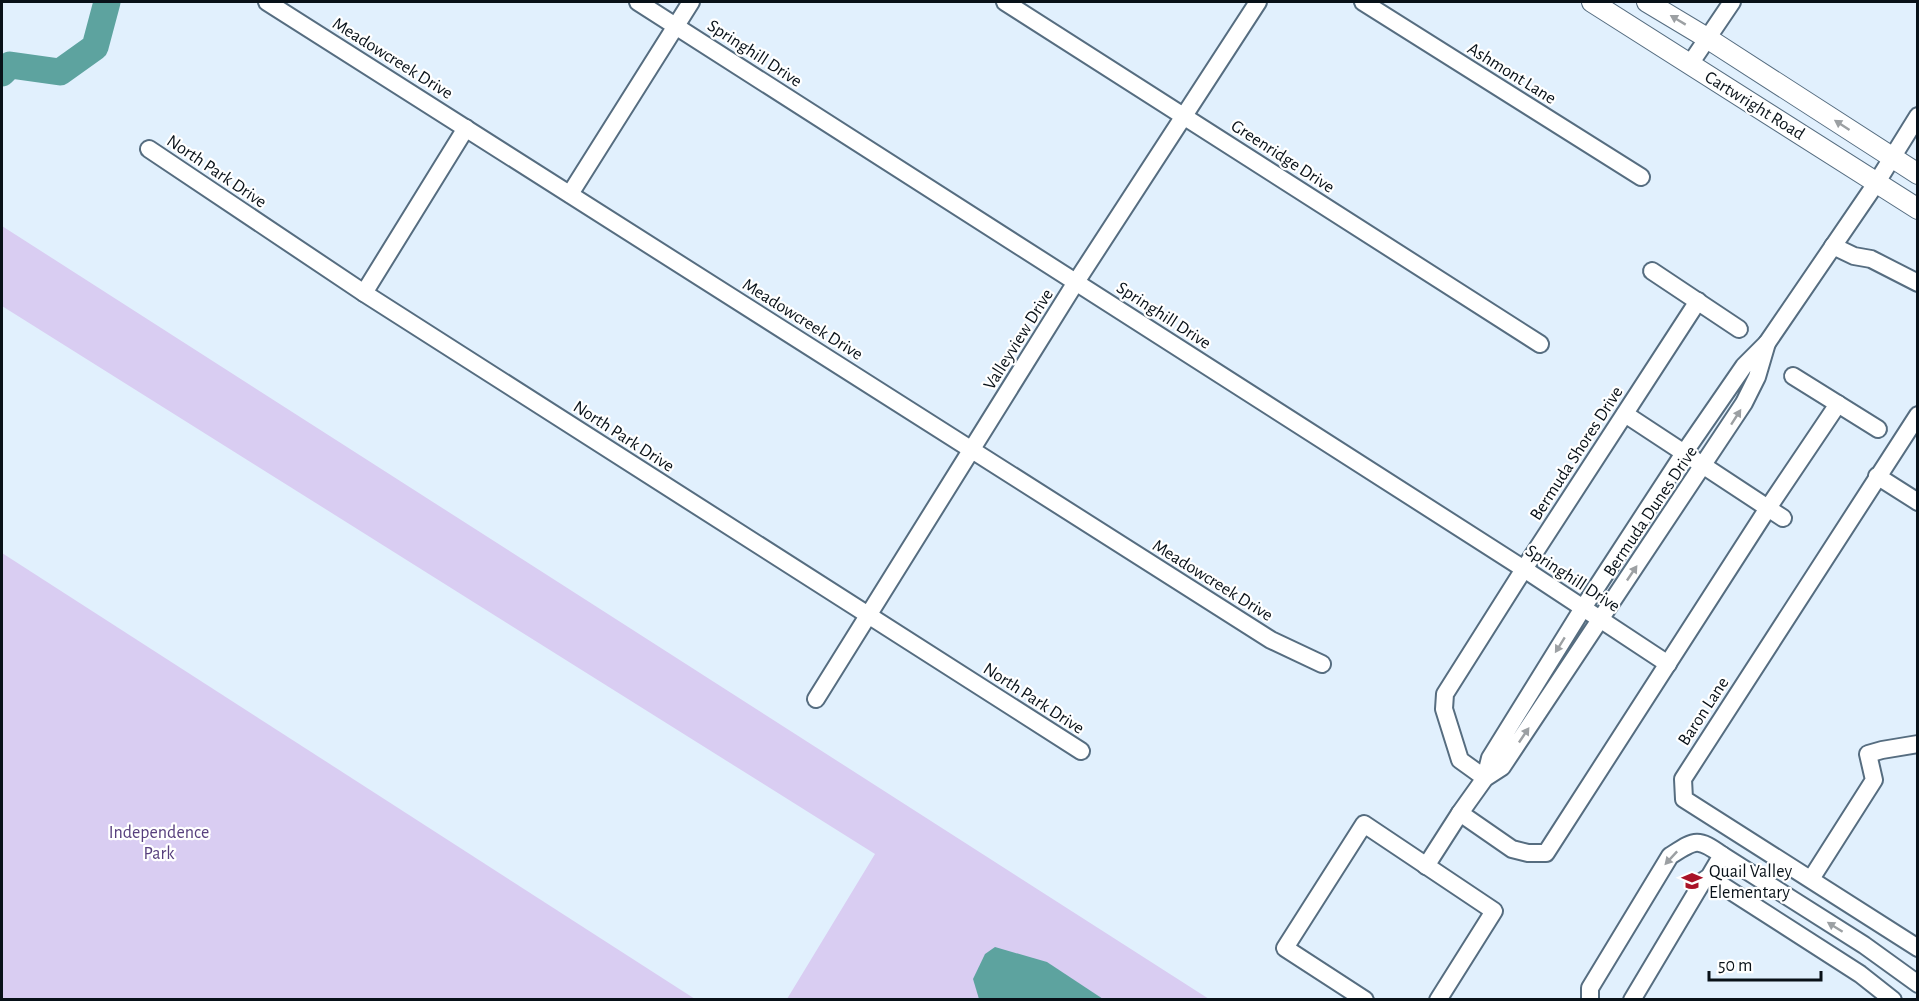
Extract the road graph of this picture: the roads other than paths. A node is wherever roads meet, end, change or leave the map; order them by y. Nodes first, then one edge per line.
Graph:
1 (267, 2) edge
2 (638, 2) edge
3 (691, 2) edge
4 (1005, 2) edge
5 (1258, 2) edge
6 (1363, 2) edge
7 (1592, 2) edge
8 (1647, 2) edge
9 (1732, 2) edge
10 (675, 25) junction
11 (1707, 38) junction
12 (1690, 64) junction
13 (1184, 116) junction
14 (1917, 116) edge
15 (466, 128) junction
16 (149, 149) dead end
17 (1892, 157) junction
18 (1917, 174) edge
19 (1641, 177) dead end
20 (1876, 182) junction
21 (570, 194) junction
22 (1917, 209) edge
23 (1833, 246) junction
24 (1652, 271) dead end
25 (1076, 282) junction
26 (1917, 283) edge
27 (364, 293) junction
28 (1698, 301) junction
29 (1739, 328) dead end
30 (1767, 343) junction
31 (1540, 344) dead end
32 (1793, 376) dead end
33 (1838, 404) junction
34 (1625, 414) junction
35 (1917, 415) edge
36 (1878, 429) dead end
37 (972, 450) junction
38 (1684, 453) junction
39 (1704, 466) junction
40 (1877, 476) junction
41 (1917, 502) edge
42 (1768, 508) junction
43 (1783, 518) dead end
44 (1524, 569) junction
45 (1582, 608) junction
46 (869, 616) junction
47 (1601, 619) junction
48 (1322, 664) dead end
49 (1668, 664) junction
50 (816, 699) dead end
51 (1917, 744) edge
52 (1081, 751) dead end
53 (1485, 778) junction
54 (1460, 813) junction
55 (1722, 855) junction
56 (1426, 866) junction
57 (1709, 877) junction
58 (1811, 879) junction
59 (1917, 948) edge
60 (1874, 953) junction
61 (1860, 974) junction
62 (1917, 984) edge
63 (1365, 999) edge
64 (1438, 999) edge
65 (1590, 999) edge
66 (1632, 999) edge
67 (1893, 999) edge

1 - 15 street, Meadowcreek Drive
2 - 10 street, Springhill Drive
3 - 10 street
4 - 13 street, Greenridge Drive
5 - 13 street, Valleyview Drive
6 - 19 street, Ashmont Lane
7 - 12 main road, Cartwright Road
11 -> 8 main road, Cartwright Road
9 - 11 street
10 - 21 street
10 - 25 street, Springhill Drive
11 - 12 street
17 -> 11 main road, Cartwright Road
12 - 20 main road, Cartwright Road
13 - 25 street, Valleyview Drive
13 - 31 street, Greenridge Drive
14 - 17 street, Bermuda Dunes Drive
15 - 21 street, Meadowcreek Drive
15 - 27 street
16 - 27 street, North Park Drive
17 - 18 main road, Cartwright Road
17 - 20 street, Bermuda Dunes Drive
20 - 22 main road, Cartwright Road
20 - 23 street, Bermuda Dunes Drive
21 - 37 street, Meadowcreek Drive
23 - 26 street
23 - 30 street, Bermuda Dunes Drive
24 - 28 street
25 - 37 street, Valleyview Drive
25 - 44 street, Springhill Drive
27 - 46 street, North Park Drive
28 - 29 street
28 - 34 street, Bermuda Shores Drive
30 - 38 street, Bermuda Dunes Drive
39 -> 30 street, Bermuda Dunes Drive
32 - 33 street
33 - 36 street
33 - 42 street
34 - 38 street
34 - 44 street, Bermuda Shores Drive
35 - 40 street, Baron Lane
37 - 46 street, Valleyview Drive
37 - 48 street, Meadowcreek Drive
38 - 39 street
38 - 45 street, Bermuda Dunes Drive
39 - 42 street
47 -> 39 street, Bermuda Dunes Drive
40 - 41 street
40 - 58 street, Baron Lane
42 - 43 street
42 - 49 street
44 - 45 street, Springhill Drive
44 - 53 street, Bermuda Shores Drive
45 - 47 street, Springhill Drive
45 -> 53 street, Bermuda Dunes Drive
46 - 50 street, Valleyview Drive
46 - 52 street, North Park Drive
47 - 49 street, Springhill Drive
53 -> 47 street, Bermuda Dunes Drive
49 - 54 street
51 - 58 street
53 - 54 street, Bermuda Dunes Drive
54 - 56 street, Bermuda Dunes Drive
55 - 57 street
60 -> 55 street
55 -> 65 street
56 - 63 street
56 - 64 street
57 - 61 street
57 - 66 street
58 - 59 street, Baron Lane
60 - 61 street
60 - 62 street
61 - 67 street

